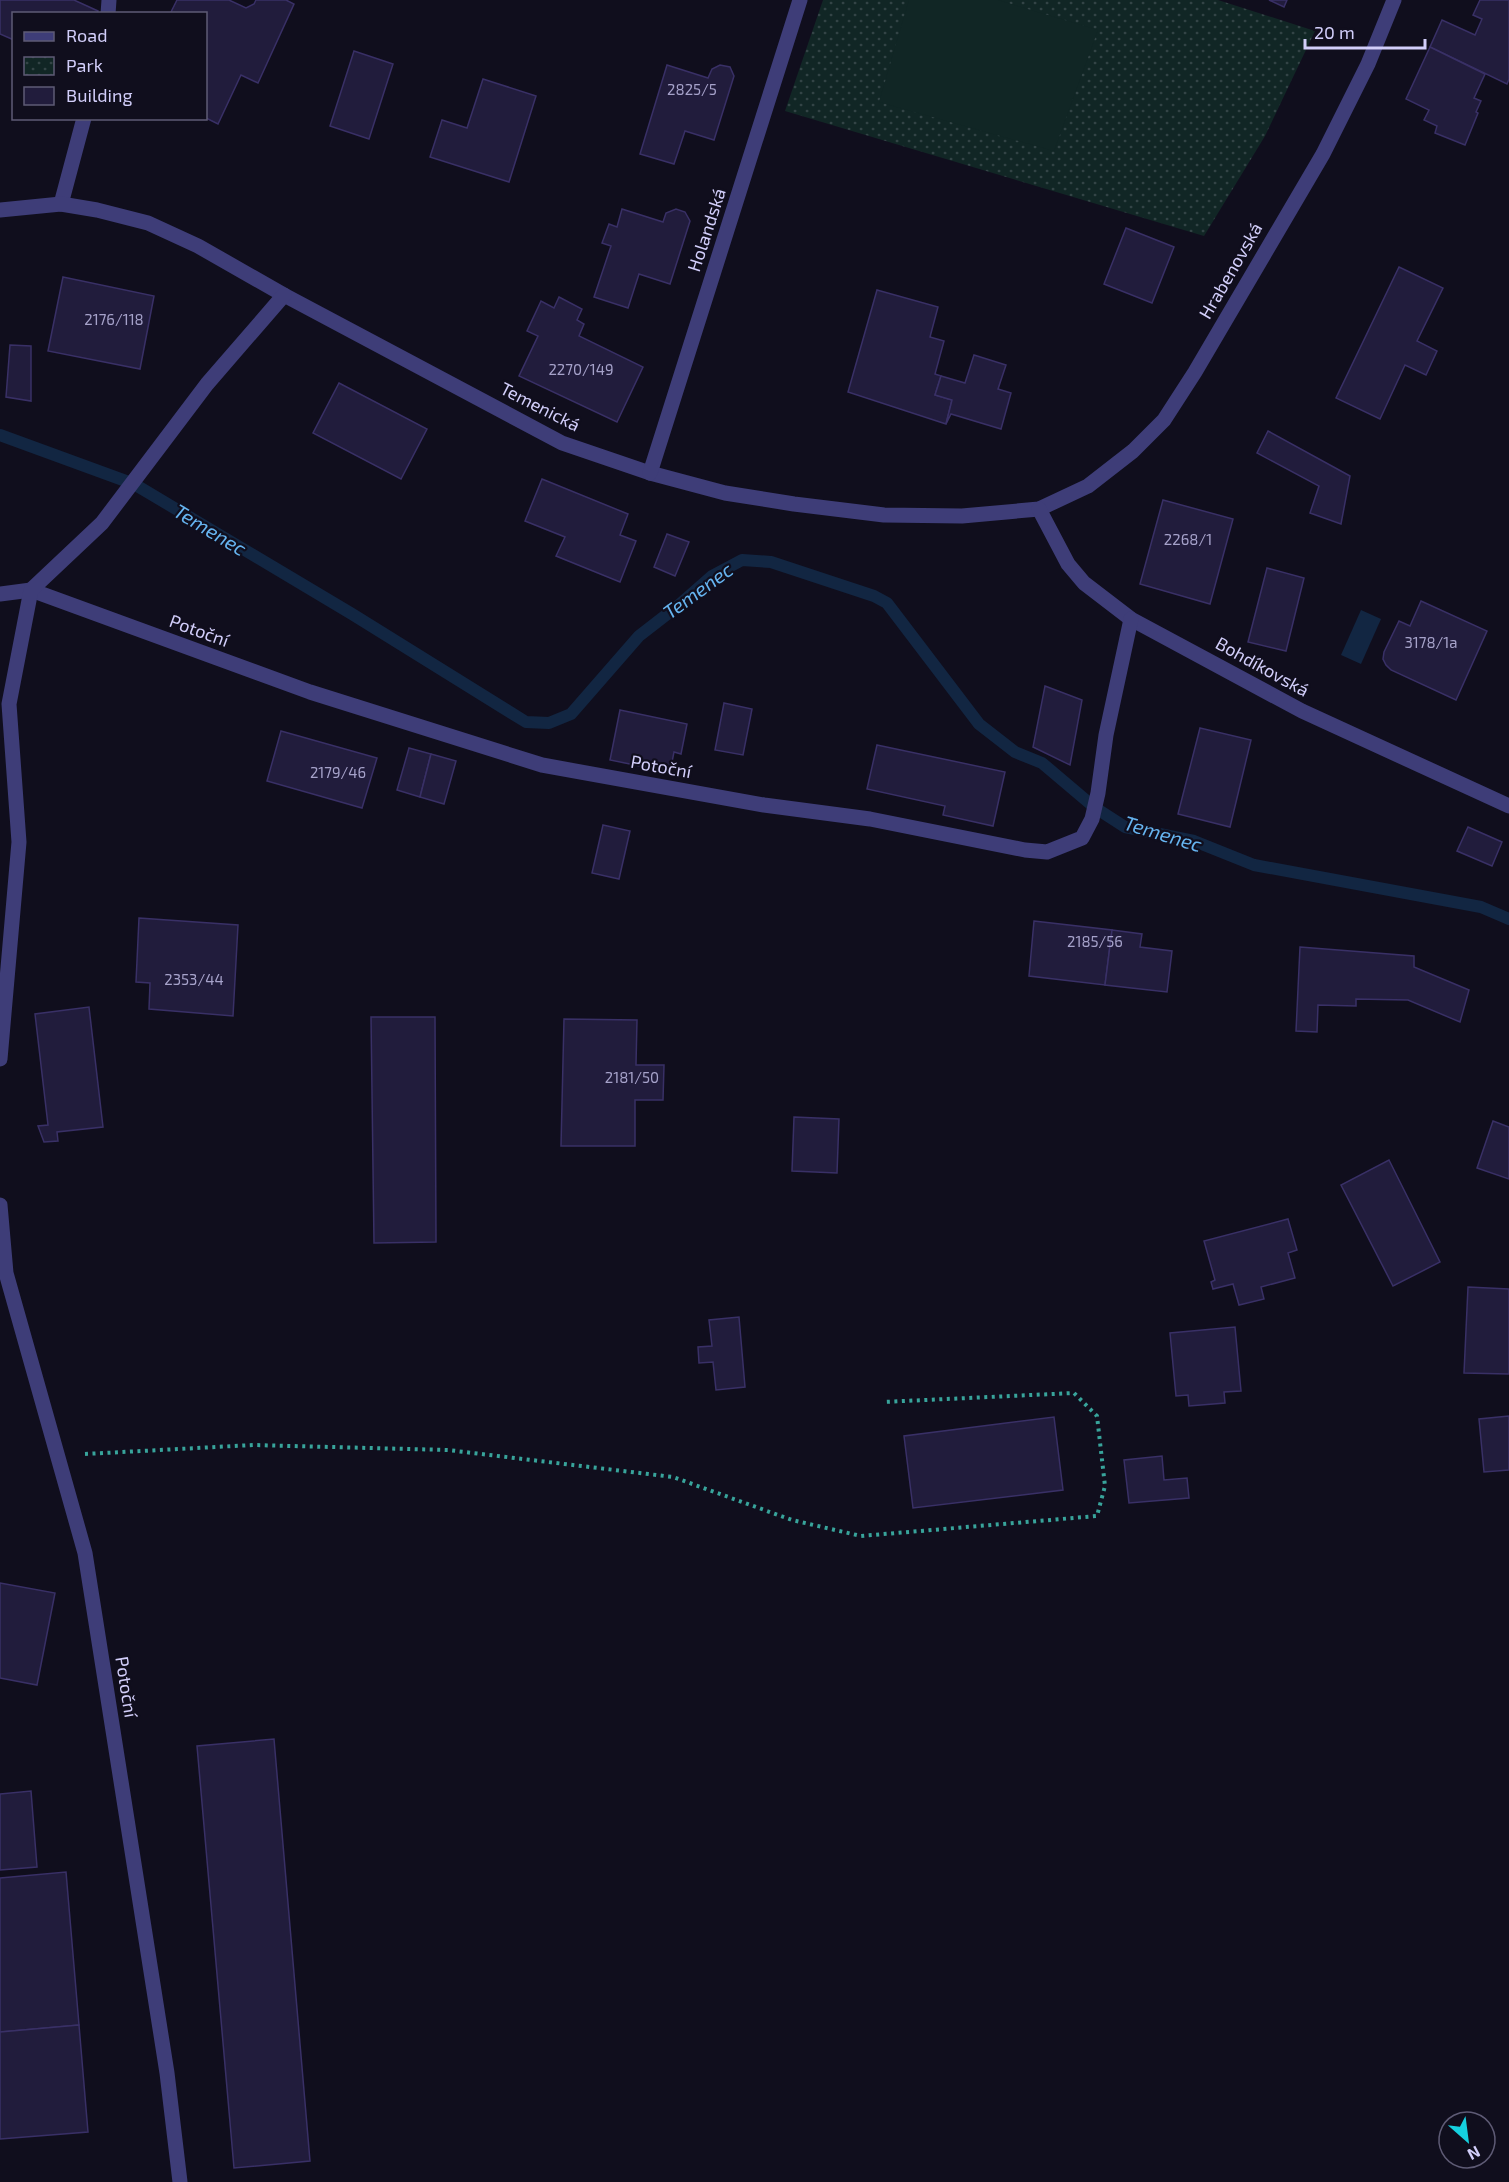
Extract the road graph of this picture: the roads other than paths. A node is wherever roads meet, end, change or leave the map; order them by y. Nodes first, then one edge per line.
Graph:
1 (800, 0) edge
2 (1394, 0) edge
3 (83, 120) edge
4 (61, 204) junction
5 (0, 210) edge
6 (284, 295) junction
7 (650, 472) junction
8 (1040, 509) junction
9 (31, 590) junction
10 (0, 594) edge
11 (1131, 619) junction
12 (1509, 806) edge
13 (0, 1059) edge
14 (0, 1204) edge
15 (180, 2182) edge

1 - 7 street, Holandská
2 - 8 street, Hrabenovská
3 - 4 street
4 - 5 street, Temenická
4 - 6 street, Temenická
6 - 7 street, Temenická
6 - 9 street
7 - 8 street, Temenická
8 - 11 street, Bohdíkovská
9 - 10 street, Potoční
9 - 11 street, Potoční
9 - 13 street
11 - 12 street, Bohdíkovská
14 - 15 street, Potoční

